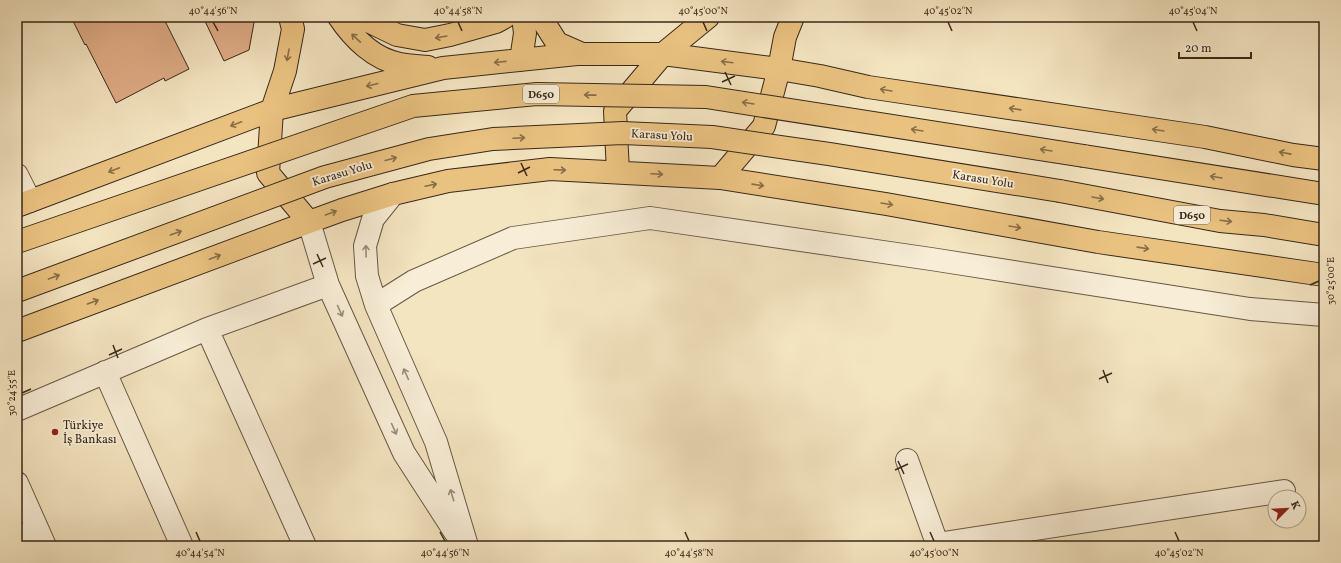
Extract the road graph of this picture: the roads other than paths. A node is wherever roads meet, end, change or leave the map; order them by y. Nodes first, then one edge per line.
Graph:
1 (290, 17) edge
2 (339, 17) edge
3 (360, 17) edge
4 (505, 17) edge
5 (523, 17) edge
6 (547, 17) edge
7 (708, 17) edge
8 (793, 17) edge
9 (583, 54) junction
10 (663, 54) junction
11 (521, 60) junction
12 (443, 68) junction
13 (779, 69) junction
14 (272, 110) junction
15 (1324, 159) edge
16 (618, 172) junction
17 (17, 175) edge
18 (720, 178) junction
19 (392, 194) junction
20 (1324, 194) edge
21 (24, 204) edge
22 (308, 222) junction
23 (1324, 235) edge
24 (17, 242) edge
25 (1324, 275) edge
26 (328, 285) junction
27 (17, 291) edge
28 (376, 305) junction
29 (1324, 316) edge
30 (206, 329) junction
31 (17, 331) edge
32 (105, 372) junction
33 (17, 410) edge
34 (907, 460) dead end
35 (17, 483) edge
36 (1267, 494) edge
37 (17, 538) edge
38 (41, 538) edge
39 (938, 545) edge
40 (182, 546) edge
41 (305, 546) edge
42 (466, 546) edge

1 -> 14 main road
12 -> 2 main road
4 -> 3 main road
5 - 11 main road
6 - 9 main road
7 - 10 main road
8 - 13 main road
9 - 10 main road
9 - 11 main road
13 -> 10 main road
10 - 16 main road
11 -> 12 main road
12 -> 14 main road
15 -> 13 main road
13 - 18 main road
14 -> 21 main road
14 - 22 main road
16 -> 18 main road
19 -> 16 main road
17 - 21 street
18 -> 25 main road
22 -> 19 main road
28 -> 19 street
20 -> 24 main road, D650, bridge
22 - 26 street
31 -> 22 main road
27 -> 23 main road, Karasu Yolu / D650, bridge
26 - 30 street
26 -> 42 street
28 - 29 street
42 -> 28 street
30 - 32 street
30 - 41 street
32 - 33 street
32 - 40 street
34 - 39 street
35 - 38 street
36 - 39 street
37 - 38 street

